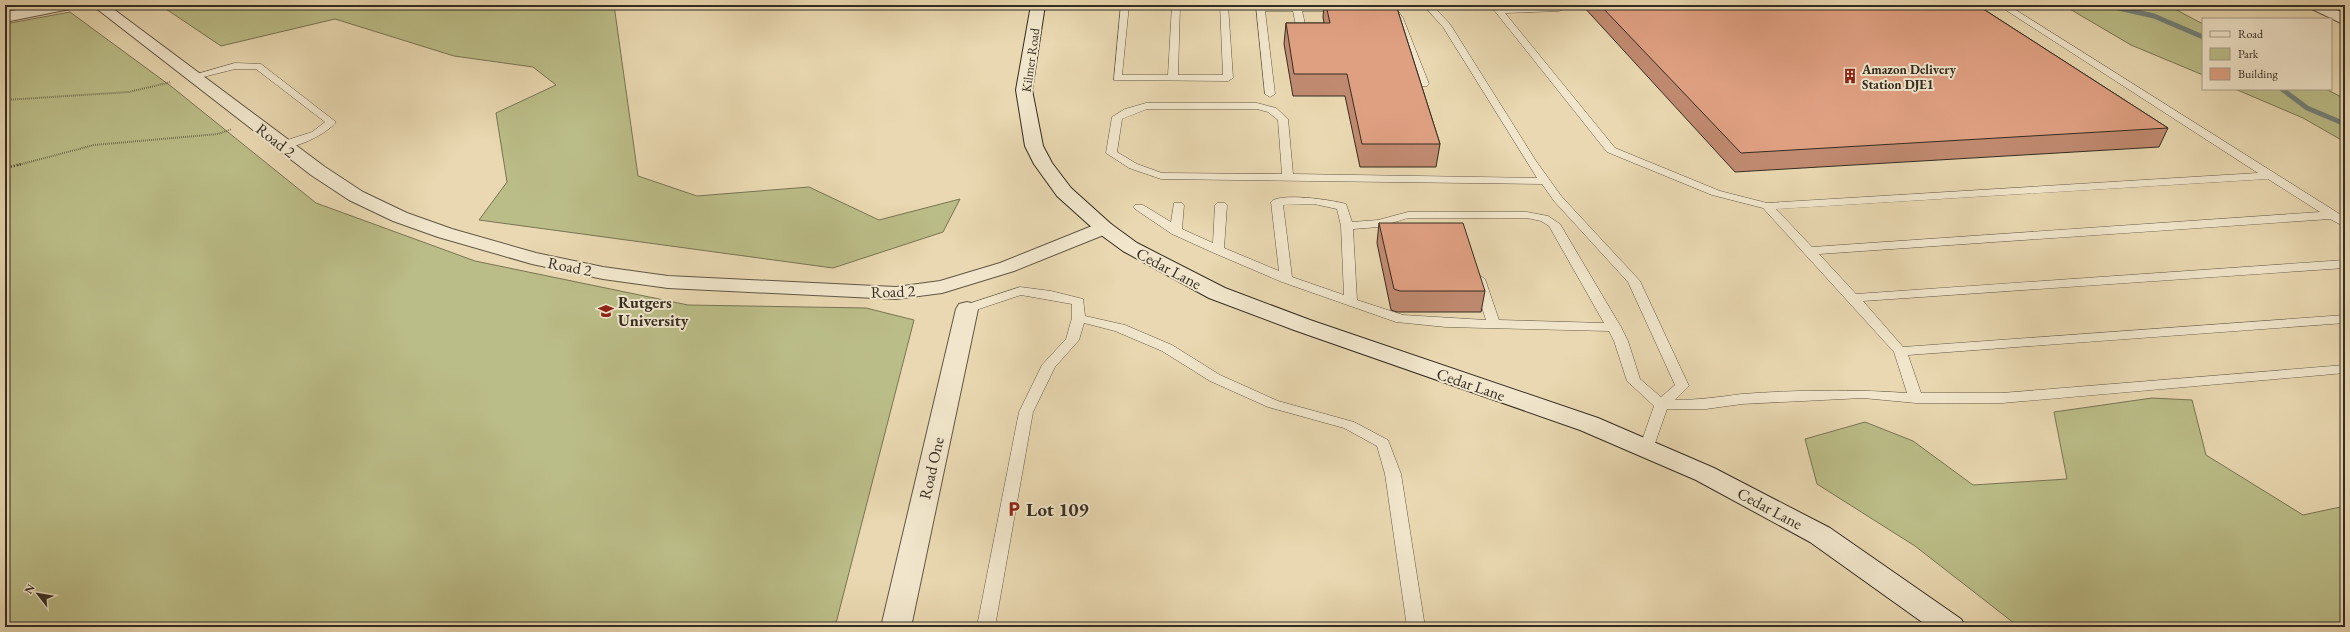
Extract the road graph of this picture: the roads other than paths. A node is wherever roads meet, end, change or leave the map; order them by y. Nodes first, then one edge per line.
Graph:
1 (70, 5) edge
2 (100, 5) edge
3 (1038, 5) edge
4 (1124, 5) edge
5 (1176, 5) edge
6 (1224, 5) edge
7 (1427, 5) edge
8 (1556, 5) edge
9 (2002, 5) edge
10 (2315, 5) edge
11 (1260, 7) edge
12 (1389, 7) edge
13 (1297, 8) junction
14 (1353, 8) edge
15 (1496, 8) edge
16 (5, 17) edge
17 (2345, 20) edge
18 (1304, 41) edge
19 (194, 76) junction
20 (1173, 78) junction
21 (1424, 84) dead end
22 (1270, 94) dead end
23 (1027, 115) joint
24 (282, 145) junction
25 (2272, 175) junction
26 (1288, 177) junction
27 (1545, 181) junction
28 (1178, 205) dead end
29 (1221, 205) dead end
30 (1767, 206) junction
31 (1138, 207) dead end
32 (1459, 215) junction
33 (2334, 215) junction
34 (2345, 223) edge
35 (1347, 226) junction
36 (1104, 228) junction
37 (1464, 229) edge
38 (1176, 231) junction
39 (1218, 250) junction
40 (1808, 251) junction
41 (2345, 264) edge
42 (1475, 266) edge
43 (1286, 279) junction
44 (1853, 298) junction
45 (1351, 302) junction
46 (966, 310) joint
47 (1079, 318) junction
48 (2345, 319) edge
49 (1494, 324) junction
50 (1614, 328) junction
51 (1900, 351) junction
52 (2345, 369) edge
53 (1916, 398) junction
54 (1661, 405) junction
55 (1646, 449) junction
56 (896, 627) edge
57 (988, 627) edge
58 (1416, 627) edge
59 (1951, 627) edge

1 - 16 street
2 - 19 street, Road 2
3 - 23 street, Kilmer Road
4 - 20 lane
5 - 20 lane
6 - 20 lane
7 - 27 lane
8 - 15 lane
9 - 25 lane
10 - 17 street
11 - 13 lane
11 - 22 lane
12 - 21 lane
13 - 14 lane
13 - 18 lane
15 - 30 lane
19 - 24 street, Road 2
19 - 24 lane
23 - 36 street, Cedar Lane
24 - 36 street, Road 2
25 - 30 lane
25 - 33 lane
26 - 26 lane
26 - 27 lane
27 - 54 lane
28 - 38 lane
29 - 39 lane
30 - 40 lane
31 - 38 lane
32 - 35 lane
32 - 37 lane
32 - 50 lane
33 - 34 lane
33 - 40 lane
35 - 43 lane
35 - 45 lane
36 - 55 street, Cedar Lane
38 - 39 lane
39 - 43 lane
40 - 44 lane
41 - 44 lane
42 - 49 lane
43 - 45 lane
44 - 51 lane
45 - 49 lane
46 - 47 lane
46 - 56 street, Road One
47 - 57 lane
47 - 58 lane
48 - 51 lane
49 - 50 lane
50 - 54 lane
51 - 53 lane
52 - 53 lane
53 - 54 lane
54 - 55 lane
55 - 59 street, Cedar Lane

